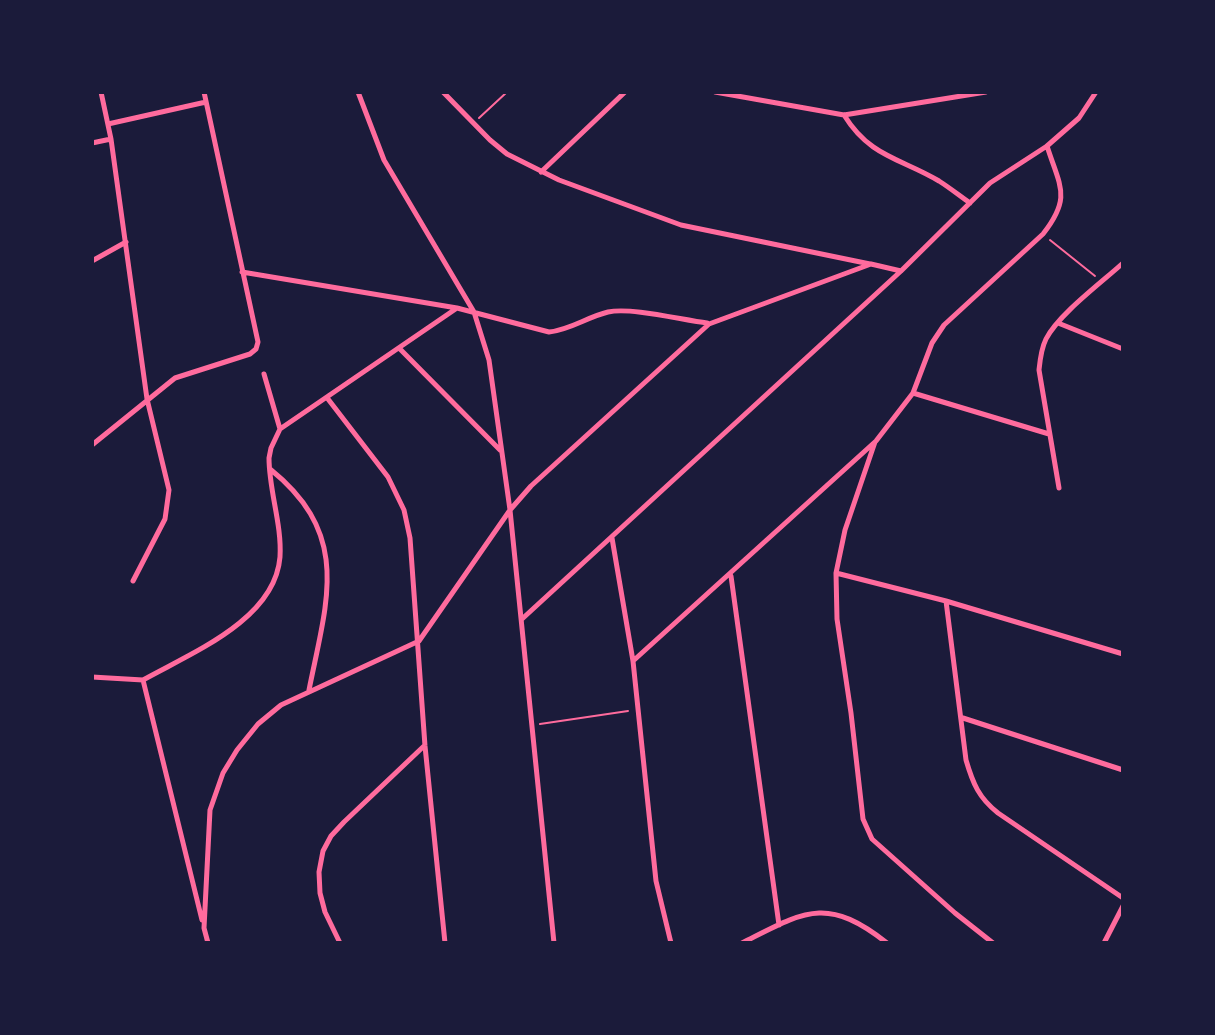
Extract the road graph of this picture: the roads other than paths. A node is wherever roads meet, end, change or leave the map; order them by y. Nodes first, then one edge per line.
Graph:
1 (101, 92) edge
2 (204, 92) edge
3 (358, 92) edge
4 (443, 92) edge
5 (625, 92) edge
6 (715, 92) edge
7 (986, 92) edge
8 (1096, 92) edge
9 (206, 102) junction
10 (844, 115) junction
11 (108, 124) junction
12 (111, 139) junction
13 (92, 143) edge
14 (1047, 146) junction
15 (541, 172) junction
16 (970, 203) junction
17 (126, 242) junction
18 (92, 261) edge
19 (1123, 263) edge
20 (871, 264) junction
21 (901, 271) junction
22 (242, 272) junction
23 (457, 308) junction
24 (474, 312) junction
25 (1058, 323) junction
26 (709, 324) junction
27 (399, 348) junction
28 (1123, 349) edge
29 (264, 374) dead end
30 (913, 393) junction
31 (147, 399) junction
32 (328, 399) junction
33 (280, 429) junction
34 (1049, 434) junction
35 (876, 441) junction
36 (92, 445) edge
37 (501, 450) junction
38 (269, 469) junction
39 (1059, 488) dead end
40 (510, 510) junction
41 (612, 537) junction
42 (836, 573) junction
43 (731, 575) junction
44 (133, 581) dead end
45 (946, 601) junction
46 (522, 620) junction
47 (419, 641) junction
48 (1123, 654) edge
49 (633, 661) junction
50 (92, 677) edge
51 (143, 680) junction
52 (309, 690) junction
53 (963, 718) junction
54 (425, 746) junction
55 (1123, 770) edge
56 (1123, 898) edge
57 (1123, 906) edge
58 (779, 925) junction
59 (204, 928) junction
60 (208, 943) edge
61 (340, 943) edge
62 (445, 943) edge
63 (554, 943) edge
64 (671, 943) edge
65 (742, 943) edge
66 (887, 943) edge
67 (993, 943) edge
68 (1104, 943) edge

1 - 11 street
2 - 9 street
3 - 24 street
4 - 15 street
5 - 15 street
6 - 10 street
7 - 10 street
8 - 14 street
9 - 11 street
9 - 22 street
10 - 16 street
11 - 12 street
12 - 13 street
12 - 17 street
14 - 16 street
14 - 30 street
15 - 20 street
16 - 21 street
17 - 18 street
17 - 31 street
19 - 25 street
20 - 21 street
20 - 26 street
21 - 41 street
22 - 23 street
22 - 31 street
23 - 24 street
23 - 27 street
24 - 26 street
24 - 37 street
25 - 28 street
25 - 34 street
26 - 40 street
27 - 32 street
27 - 37 street
29 - 33 street
30 - 34 street
30 - 35 street
31 - 36 street
31 - 44 street
32 - 33 street
32 - 47 street
33 - 38 street
34 - 39 street
35 - 42 street
35 - 43 street
37 - 40 street
38 - 51 street
38 - 52 street
40 - 46 street
40 - 47 street
41 - 46 street
41 - 49 street
42 - 45 street
42 - 67 street
43 - 49 street
43 - 58 street
45 - 48 street
45 - 53 street
46 - 63 street
47 - 52 street
47 - 54 street
49 - 64 street
50 - 51 street
51 - 59 street
52 - 59 street
53 - 55 street
53 - 56 street
54 - 61 street
54 - 62 street
57 - 68 street
58 - 65 street
58 - 66 street
59 - 60 street

